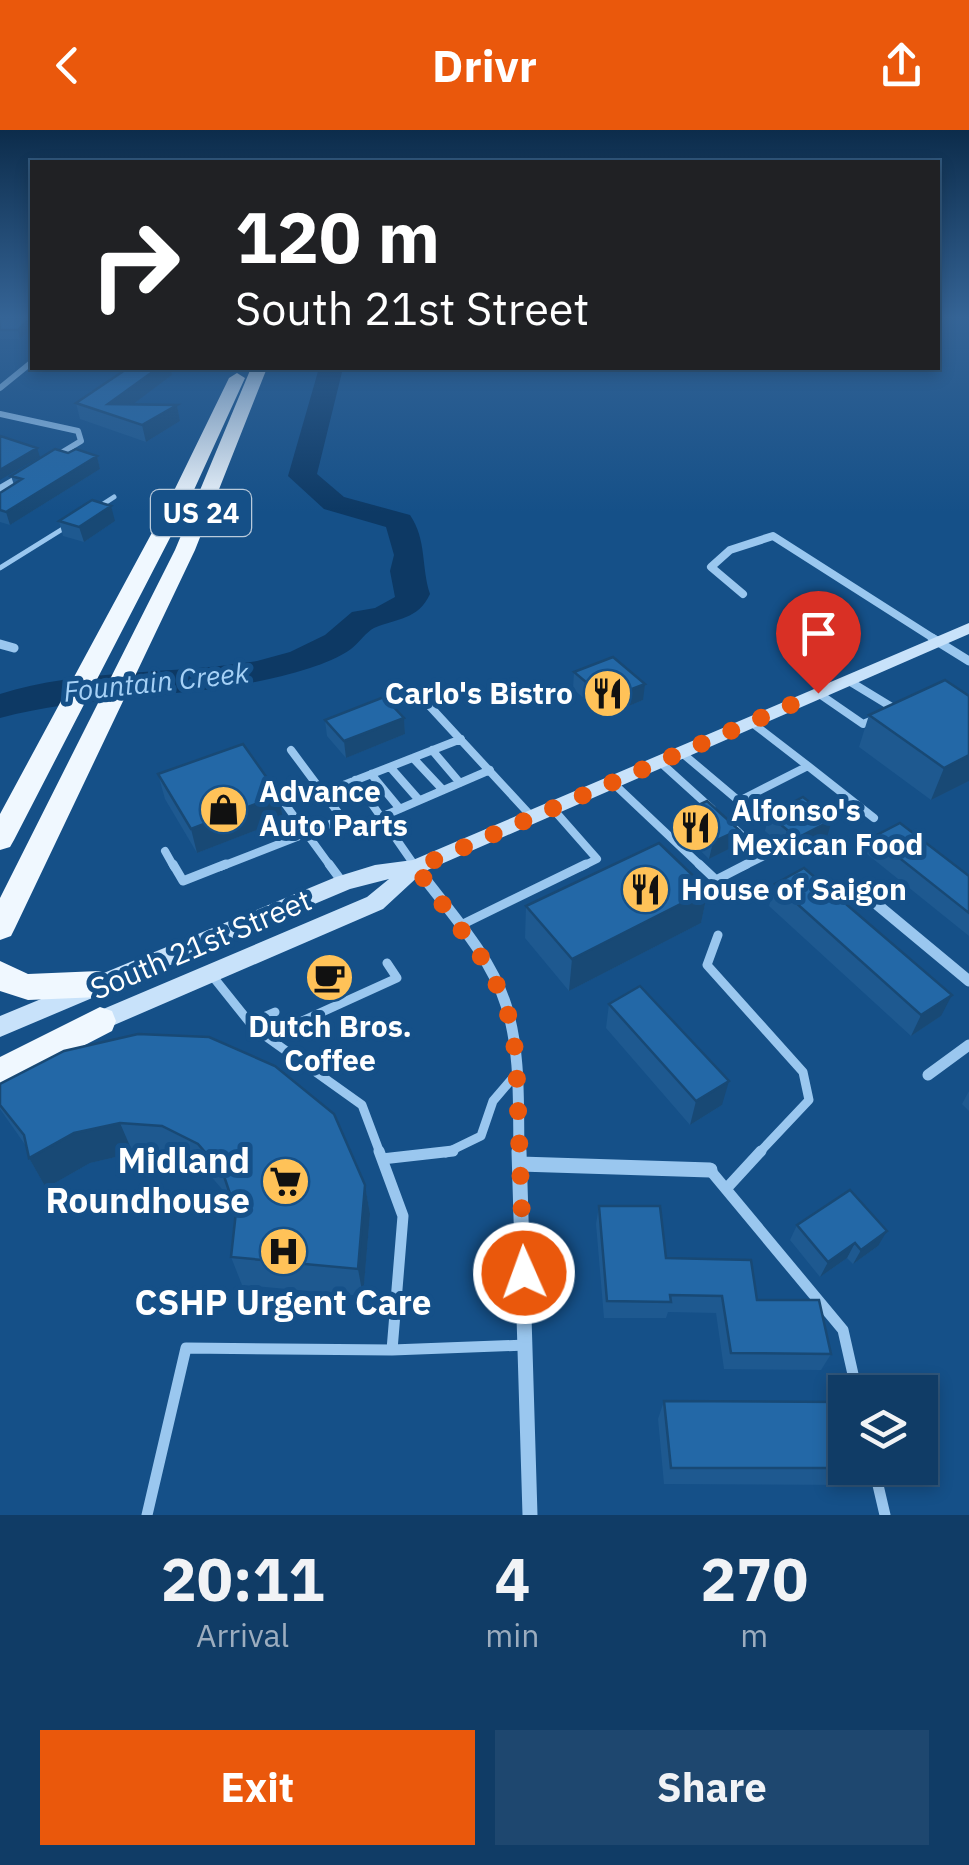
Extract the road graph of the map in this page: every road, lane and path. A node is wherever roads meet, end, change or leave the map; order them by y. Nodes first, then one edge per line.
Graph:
1 (234, 383) edge
2 (253, 383) edge
3 (0, 414) edge
4 (49, 460) edge
5 (32, 470) edge
6 (0, 489) edge
7 (114, 497) dead end
8 (86, 514) edge
9 (72, 524) edge
10 (0, 568) edge
11 (743, 594) dead end
12 (969, 628) edge
13 (937, 642) junction
14 (0, 644) edge
15 (14, 648) dead end
16 (969, 661) edge
17 (848, 680) junction
18 (818, 693) junction
19 (424, 700) dead end
20 (906, 704) edge
21 (892, 710) junction
22 (752, 722) junction
23 (462, 739) junction
24 (292, 750) dead end
25 (432, 750) junction
26 (682, 752) junction
27 (413, 758) junction
28 (660, 762) junction
29 (808, 766) junction
30 (390, 767) junction
31 (490, 770) junction
32 (261, 771) edge
33 (372, 774) junction
34 (355, 780) junction
35 (612, 782) junction
36 (460, 783) junction
37 (443, 790) junction
38 (323, 792) junction
39 (420, 800) junction
40 (553, 808) junction
41 (400, 809) junction
42 (381, 817) junction
43 (532, 817) junction
44 (874, 818) dead end
45 (343, 819) junction
46 (306, 833) junction
47 (0, 840) edge
48 (164, 851) dead end
49 (416, 868) junction
50 (344, 884) junction
51 (862, 892) dead end
52 (458, 926) junction
53 (2, 927) edge
54 (718, 935) dead end
55 (387, 964) dead end
56 (0, 974) edge
57 (210, 974) junction
58 (969, 981) edge
59 (98, 984) junction
60 (275, 1012) dead end
61 (100, 1021) junction
62 (250, 1023) junction
63 (0, 1028) edge
64 (267, 1037) junction
65 (969, 1044) edge
66 (0, 1062) edge
67 (517, 1073) junction
68 (0, 1074) edge
69 (928, 1075) dead end
70 (382, 1159) junction
71 (520, 1164) junction
72 (710, 1170) joint
73 (726, 1190) junction
74 (526, 1345) junction
75 (392, 1350) junction
76 (853, 1375) edge
77 (878, 1485) edge
78 (147, 1515) edge
79 (530, 1515) edge
80 (884, 1515) edge

1 - 47 highway, US 24
2 - 53 highway, US 24
3 - 4 street
5 - 6 street
7 - 8 lane
9 - 10 lane
11 - 13 street
12 - 13 main road, South 21st Street
13 - 16 street
13 - 17 main road, South 21st Street
14 - 15 street
17 - 18 main road, South 21st Street
17 - 21 lane
18 - 21 lane
18 - 22 main road, South 21st Street
19 - 23 lane
20 - 21 lane
22 - 26 main road, South 21st Street
22 - 29 lane
23 - 25 lane
23 - 31 lane
24 - 38 lane
25 - 27 lane
25 - 36 lane
26 - 28 main road, South 21st Street
26 - 29 lane
27 - 30 lane
27 - 37 lane
28 - 35 main road, South 21st Street
28 - 35 lane
29 - 44 lane
30 - 33 lane
30 - 39 lane
31 - 36 lane
31 - 43 lane
32 - 46 lane
33 - 34 lane
33 - 41 lane
34 - 38 lane
34 - 42 lane
35 - 40 main road, South 21st Street
36 - 37 lane
37 - 39 lane
38 - 45 lane
39 - 41 lane
40 - 43 main road, South 21st Street
40 - 52 lane
41 - 42 lane
42 - 45 lane
42 - 49 lane
43 - 49 main road, South 21st Street
45 - 46 lane
46 - 48 lane
46 - 50 lane
49 - 50 main road, South 21st Street
49 - 52 street
49 - 57 main road, South 21st Street
50 - 59 main road, South 21st Street
51 - 58 street
52 - 67 street
54 - 73 lane
55 - 64 lane
56 - 59 highway
57 - 61 main road, South 21st Street
57 - 62 lane
59 - 63 main road, South 21st Street
60 - 62 lane
61 - 66 main road, South 21st Street
61 - 68 highway
62 - 64 lane
64 - 70 lane
65 - 69 street
67 - 70 lane
67 - 71 street
70 - 75 lane
71 - 72 street
71 - 74 street
72 - 73 lane
73 - 76 lane
74 - 75 lane
74 - 79 street
75 - 78 lane
77 - 80 lane

